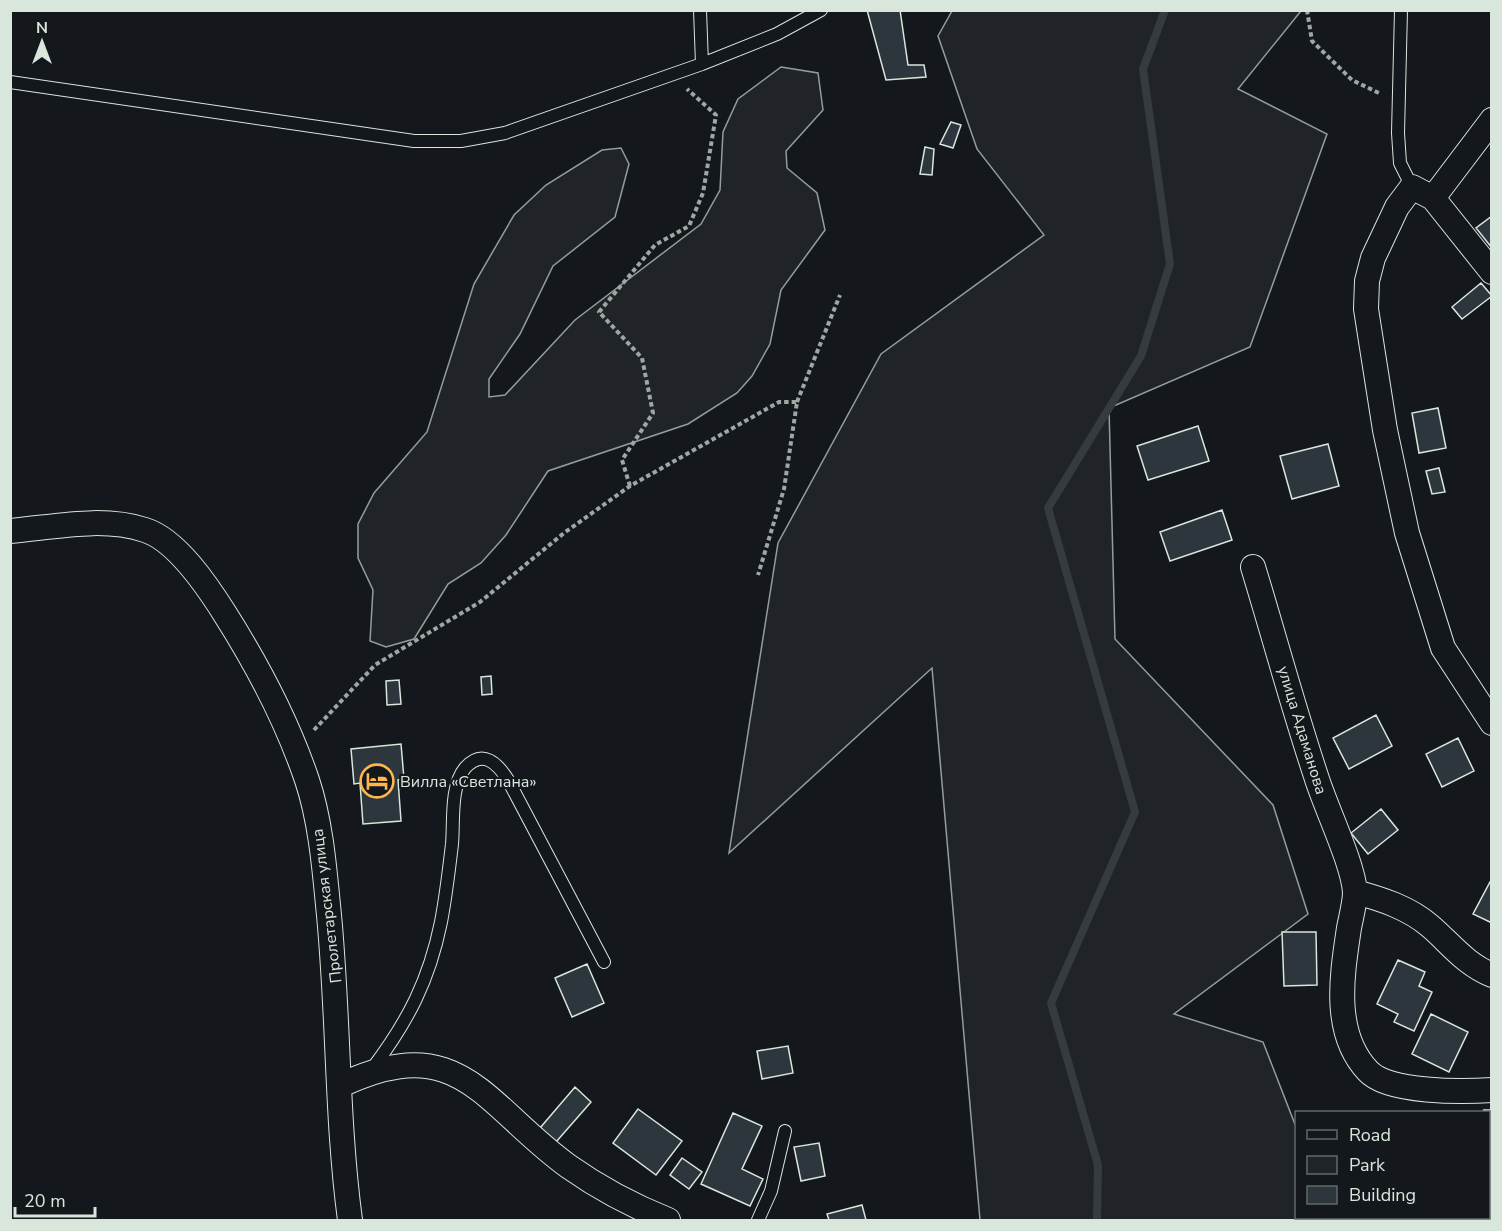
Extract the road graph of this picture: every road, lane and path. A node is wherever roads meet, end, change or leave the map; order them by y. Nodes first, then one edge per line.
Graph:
1 (700, 10) edge
2 (821, 10) edge
3 (1307, 10) edge
4 (1401, 10) edge
5 (702, 64) junction
6 (672, 75) junction
7 (10, 82) edge
8 (1399, 102) junction
9 (1491, 120) edge
10 (1412, 187) junction
11 (1433, 198) junction
12 (1491, 272) edge
13 (840, 295) dead end
14 (797, 402) junction
15 (630, 486) junction
16 (10, 531) edge
17 (1253, 567) dead end
18 (758, 575) dead end
19 (1491, 723) edge
20 (294, 750) junction
21 (1355, 892) junction
22 (604, 962) dead end
23 (1491, 975) edge
24 (371, 1070) junction
25 (341, 1085) junction
26 (1491, 1090) edge
27 (785, 1131) dead end
28 (350, 1221) edge
29 (668, 1221) edge
30 (758, 1221) edge

1 - 5 lane
2 - 5 lane
3 - 8 path
4 - 8 lane
5 - 6 lane
6 - 7 lane
6 - 15 path
8 - 10 lane
9 - 11 street
10 - 11 street
10 - 19 street
11 - 12 street
13 - 14 path
14 - 15 path
14 - 18 path
15 - 20 path
16 - 20 street, Пролетарская улица
17 - 21 street, улица Адаманова
20 - 25 street, Пролетарская улица
21 - 23 street
21 - 26 street, улица Адаманова
22 - 24 lane
24 - 25 street
24 - 29 street
25 - 28 street, Пролетарская улица
27 - 30 lane

